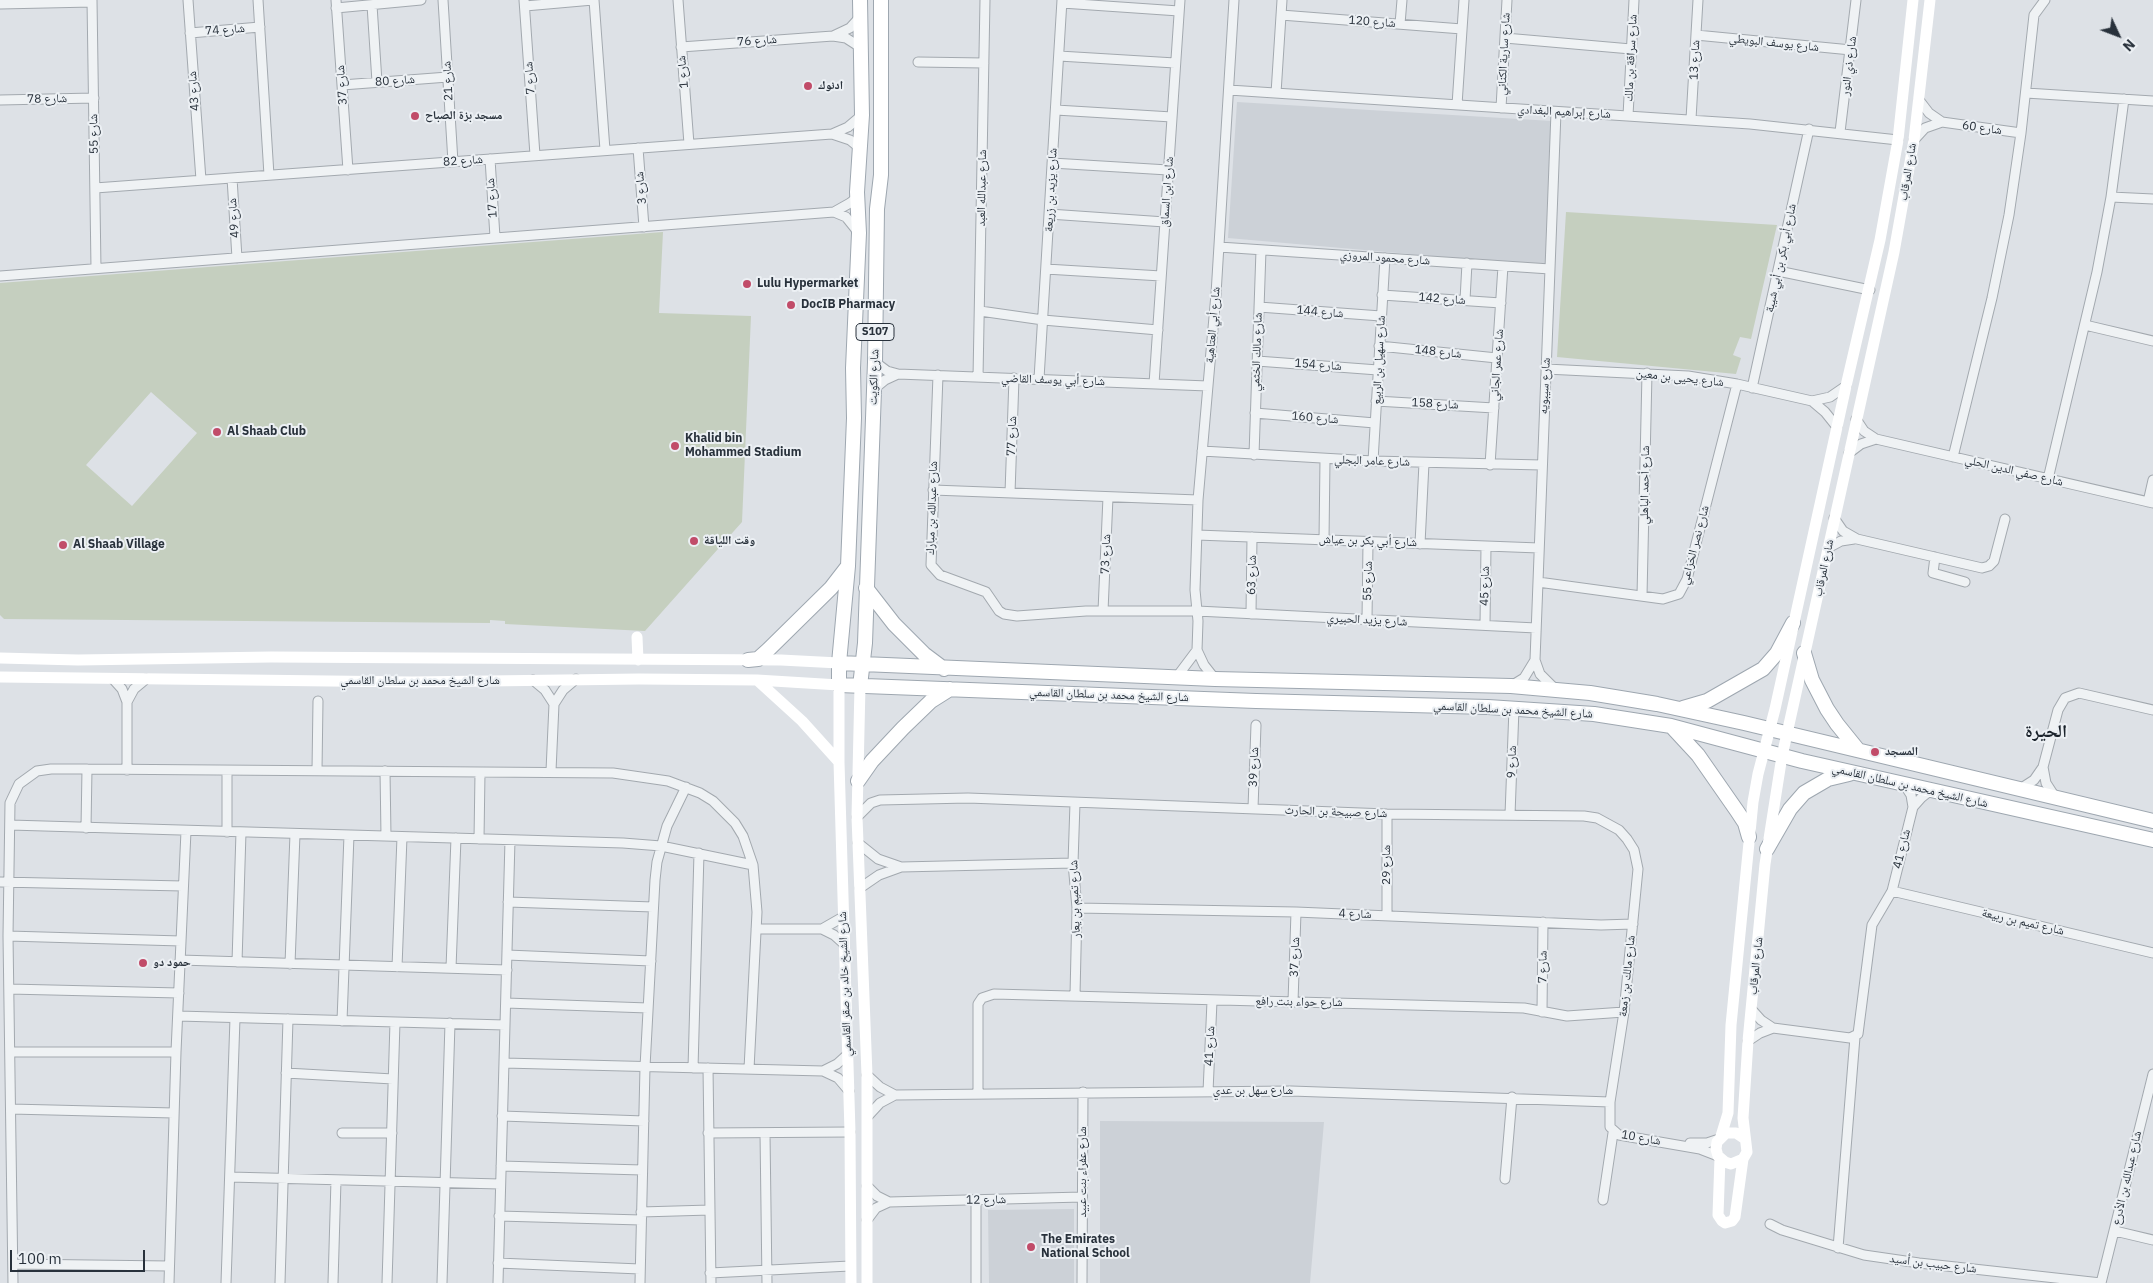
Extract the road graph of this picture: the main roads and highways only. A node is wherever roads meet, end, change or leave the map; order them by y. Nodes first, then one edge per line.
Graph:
1 (860, 0) edge
2 (881, 0) edge
3 (1913, 0) edge
4 (1919, 0) edge
5 (1930, 3) edge
6 (848, 566) junction
7 (866, 588) junction
8 (1793, 624) junction
9 (637, 637) dead end
10 (1804, 653) junction
11 (4, 657) edge
12 (638, 660) junction
13 (748, 660) junction
14 (840, 663) junction
15 (862, 665) junction
16 (945, 669) junction
17 (0, 677) edge
18 (757, 680) junction
19 (840, 685) junction
20 (860, 686) junction
21 (951, 688) junction
22 (1679, 709) junction
23 (1671, 726) junction
24 (1769, 729) junction
25 (1787, 733) junction
26 (1858, 750) junction
27 (1764, 751) junction
28 (1782, 756) junction
29 (838, 762) junction
30 (1855, 773) junction
31 (858, 781) junction
32 (2153, 821) edge
33 (1749, 837) junction
34 (2153, 840) edge
35 (1768, 849) junction
36 (1720, 1138) junction
37 (1745, 1139) junction
38 (1719, 1157) junction
39 (1743, 1159) junction
40 (850, 1244) junction
41 (867, 1270) junction
42 (850, 1283) edge
43 (867, 1283) edge

1 - 6 main road, شارع الكويت / S107
2 - 7 main road, شارع الكويت / S107
3 - 8 main road, شارع المرقاب
4 - 5 main road
5 - 10 main road, شارع المرقاب
6 - 13 main road
6 - 14 main road, شارع الكويت / S107
7 - 15 main road, شارع الكويت / S107
7 - 16 main road
8 - 22 main road
8 - 24 main road, شارع المرقاب
9 - 12 main road
10 - 25 main road, شارع المرقاب
10 - 26 main road
11 - 12 main road, شارع الشيخ محمد بن سلطان القاسمي
12 - 13 main road, شارع الشيخ محمد بن سلطان القاسمي
13 - 14 main road, شارع الشيخ محمد بن سلطان القاسمي
14 - 15 main road, شارع الشيخ محمد بن سلطان القاسمي
14 - 19 main road, شارع الكويت
15 - 16 main road, شارع الشيخ محمد بن سلطان القاسمي
15 - 20 main road, شارع الكويت
16 - 22 main road, شارع الشيخ محمد بن سلطان القاسمي
17 - 18 main road, شارع الشيخ محمد بن سلطان القاسمي
18 - 19 main road, شارع الشيخ محمد بن سلطان القاسمي
18 - 29 main road
19 - 20 main road, شارع الشيخ محمد بن سلطان القاسمي
19 - 29 main road, شارع الشيخ خالد بن صقر القاسمي
20 - 21 main road, شارع الشيخ محمد بن سلطان القاسمي
20 - 31 main road, شارع الشيخ خالد بن صقر القاسمي
21 - 23 main road, شارع الشيخ محمد بن سلطان القاسمي
21 - 31 main road
22 - 24 main road, شارع الشيخ محمد بن سلطان القاسمي
23 - 27 main road, شارع الشيخ محمد بن سلطان القاسمي
23 - 33 main road
24 - 25 main road, شارع الشيخ محمد بن سلطان القاسمي
24 - 27 main road, شارع المرقاب
25 - 26 main road, شارع الشيخ محمد بن سلطان القاسمي
25 - 28 main road, شارع المرقاب
26 - 32 main road, شارع الشيخ محمد بن سلطان القاسمي
27 - 28 main road, شارع الشيخ محمد بن سلطان القاسمي
27 - 33 main road, شارع المرقاب
28 - 30 main road, شارع الشيخ محمد بن سلطان القاسمي
28 - 35 main road, شارع المرقاب
29 - 40 main road, شارع الشيخ خالد بن صقر القاسمي
30 - 34 main road, شارع الشيخ محمد بن سلطان القاسمي
30 - 35 main road
31 - 41 main road, شارع الشيخ خالد بن صقر القاسمي
33 - 36 main road, شارع المرقاب
35 - 37 main road, شارع المرقاب
36 - 37 main road
36 - 38 main road
37 - 39 main road
38 - 39 main road
38 - 39 main road
40 - 41 main road
40 - 42 main road, شارع الشيخ خالد بن صقر القاسمي
41 - 43 main road, شارع الشيخ خالد بن صقر القاسمي

